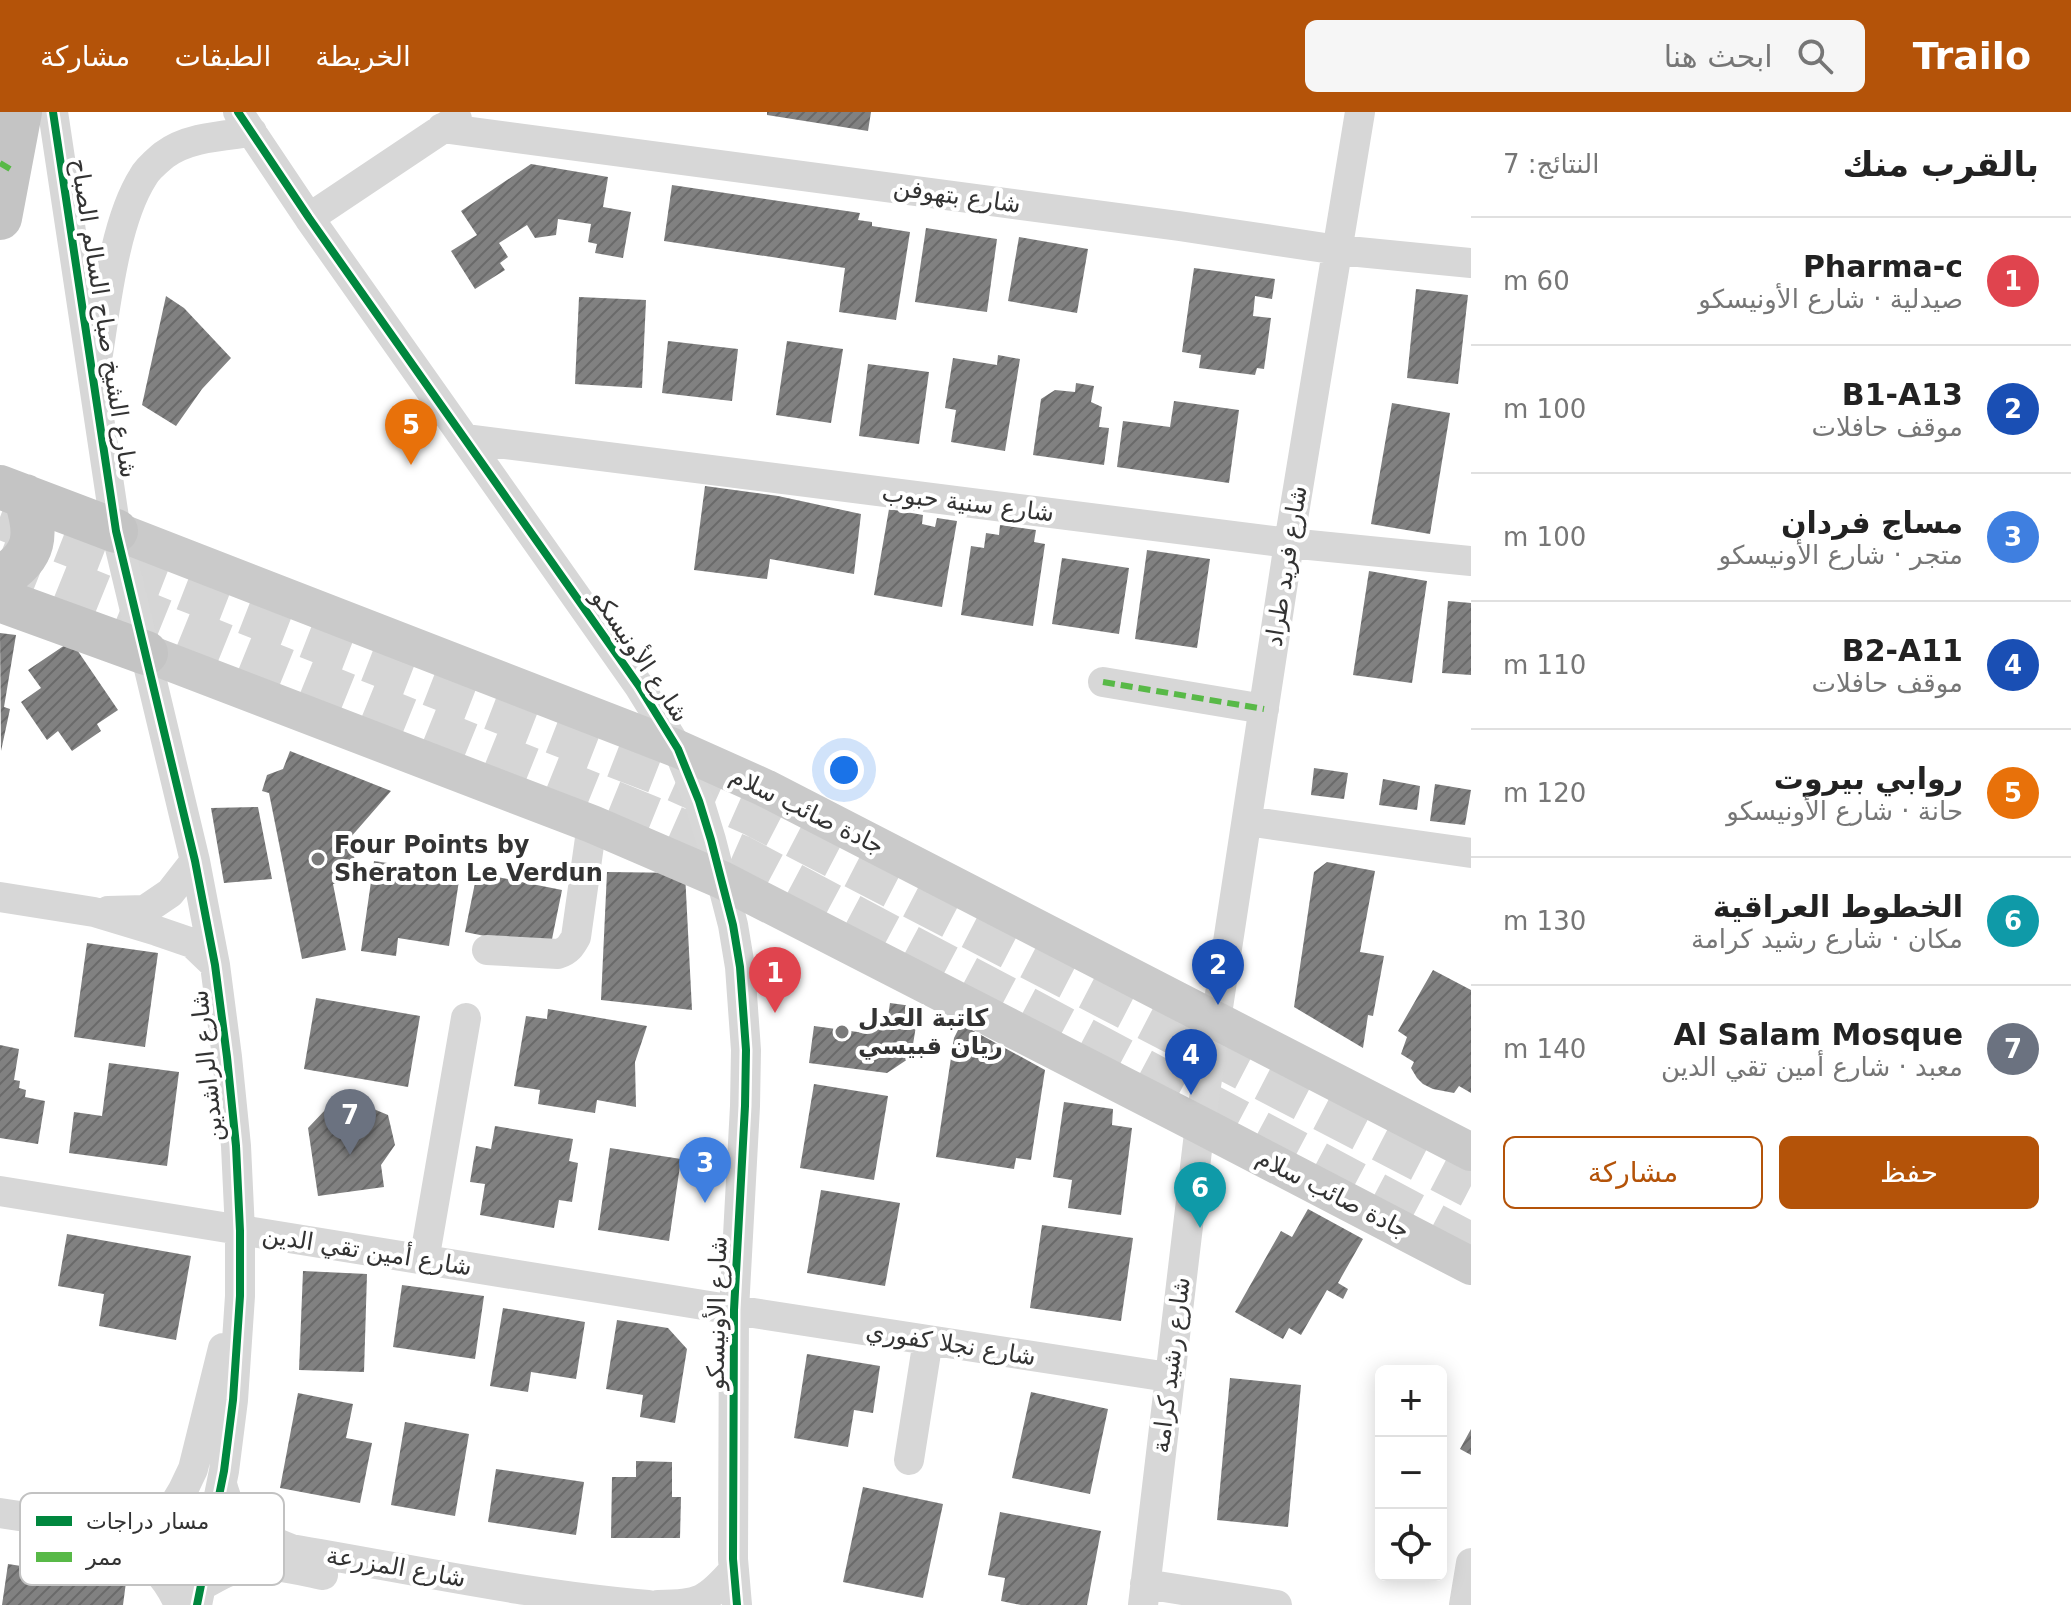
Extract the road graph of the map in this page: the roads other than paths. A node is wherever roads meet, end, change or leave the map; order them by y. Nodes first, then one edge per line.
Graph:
1 (20, 112) edge
2 (53, 112) edge
3 (469, 112) edge
4 (1360, 112) edge
5 (245, 122) edge
6 (442, 128) junction
7 (5, 166) edge
8 (0, 218) edge
9 (309, 218) junction
10 (1338, 250) junction
11 (1471, 263) edge
12 (94, 388) junction
13 (465, 439) junction
14 (13, 492) edge
15 (116, 531) junction
16 (1289, 543) junction
17 (1471, 561) edge
18 (0, 578) edge
19 (0, 600) edge
20 (146, 653) junction
21 (1103, 682) dead end
22 (1264, 709) junction
23 (678, 749) junction
24 (1247, 821) junction
25 (592, 824) junction
26 (1471, 853) edge
27 (195, 861) junction
28 (722, 880) junction
29 (0, 897) edge
30 (94, 912) junction
31 (487, 950) dead end
32 (215, 965) junction
33 (466, 1018) dead end
34 (1218, 1020) junction
35 (1200, 1125) junction
36 (1471, 1152) edge
37 (0, 1191) edge
38 (240, 1231) junction
39 (424, 1261) junction
40 (1471, 1266) edge
41 (240, 1296) junction
42 (734, 1310) junction
43 (928, 1340) junction
44 (1168, 1377) junction
45 (909, 1460) dead end
46 (222, 1484) junction
47 (181, 1493) edge
48 (220, 1493) edge
49 (224, 1493) edge
50 (0, 1513) edge
51 (20, 1516) edge
52 (284, 1546) edge
53 (1471, 1563) edge
54 (284, 1568) edge
55 (734, 1570) junction
56 (170, 1585) edge
57 (213, 1585) edge
58 (1144, 1594) edge
59 (193, 1599) edge
60 (510, 1605) edge
61 (648, 1605) edge
62 (658, 1605) edge
63 (737, 1605) edge
64 (1277, 1605) edge
65 (1464, 1605) edge

1 - 7 highway
2 - 12 street, شارع الشيخ صباح السالم الصباح
3 - 6 street
4 - 10 street, شارع فريد طراد
5 - 9 street, شارع الأونيسكو
5 - 12 street
6 - 9 street
6 - 10 street, شارع بتهوفن
7 - 8 highway
9 - 13 street, شارع الأونيسكو
10 - 11 street, شارع بتهوفن
10 - 16 street, شارع فريد طراد
12 - 15 street, شارع الشيخ صباح السالم الصباح
13 - 16 street, شارع سنية حبوب
13 - 23 street, شارع الأونيسكو
14 - 15 highway
14 - 18 highway
15 - 20 street, شارع الراشدين
15 - 23 main road, جادة صائب سلام
16 - 17 street, شارع سنية حبوب
16 - 22 street, شارع فريد طراد
19 - 20 highway
20 - 25 main road, جادة صائب سلام
20 - 27 street, شارع الراشدين
21 - 22 street
22 - 24 street, شارع فريد طراد
23 - 28 street, شارع الأونيسكو
23 - 34 main road, جادة صائب سلام
24 - 26 street
24 - 34 street, شارع فريد طراد
25 - 28 main road, جادة صائب سلام
25 - 31 street
27 - 30 street
27 - 32 street, شارع الراشدين
28 - 35 main road, جادة صائب سلام
28 - 42 street, شارع الأونيسكو
29 - 30 street
30 - 32 street
32 - 38 street, شارع الراشدين
33 - 39 street
34 - 35 street, شارع رشيد كرامة
34 - 36 main road, جادة صائب سلام
35 - 40 main road, جادة صائب سلام
35 - 44 street, شارع رشيد كرامة
37 - 38 street, شارع أمين تقي الدين
38 - 39 street, شارع أمين تقي الدين
38 - 41 street, شارع الراشدين
39 - 42 street, شارع أمين تقي الدين
41 - 46 street, شارع الراشدين
41 - 47 street
42 - 43 street, شارع نجلا كفوري
42 - 55 street, شارع الأونيسكو
43 - 44 street, شارع نجلا كفوري
43 - 45 street
44 - 58 street, شارع رشيد كرامة
46 - 48 street, شارع الراشدين
46 - 49 street, شارع المزرعة
50 - 51 street
52 - 61 street, شارع المزرعة
53 - 65 street
54 - 60 street, شارع المزرعة
55 - 62 street
55 - 63 street, شارع الأونيسكو
56 - 59 street
57 - 59 street, شارع المزرعة
58 - 64 street

